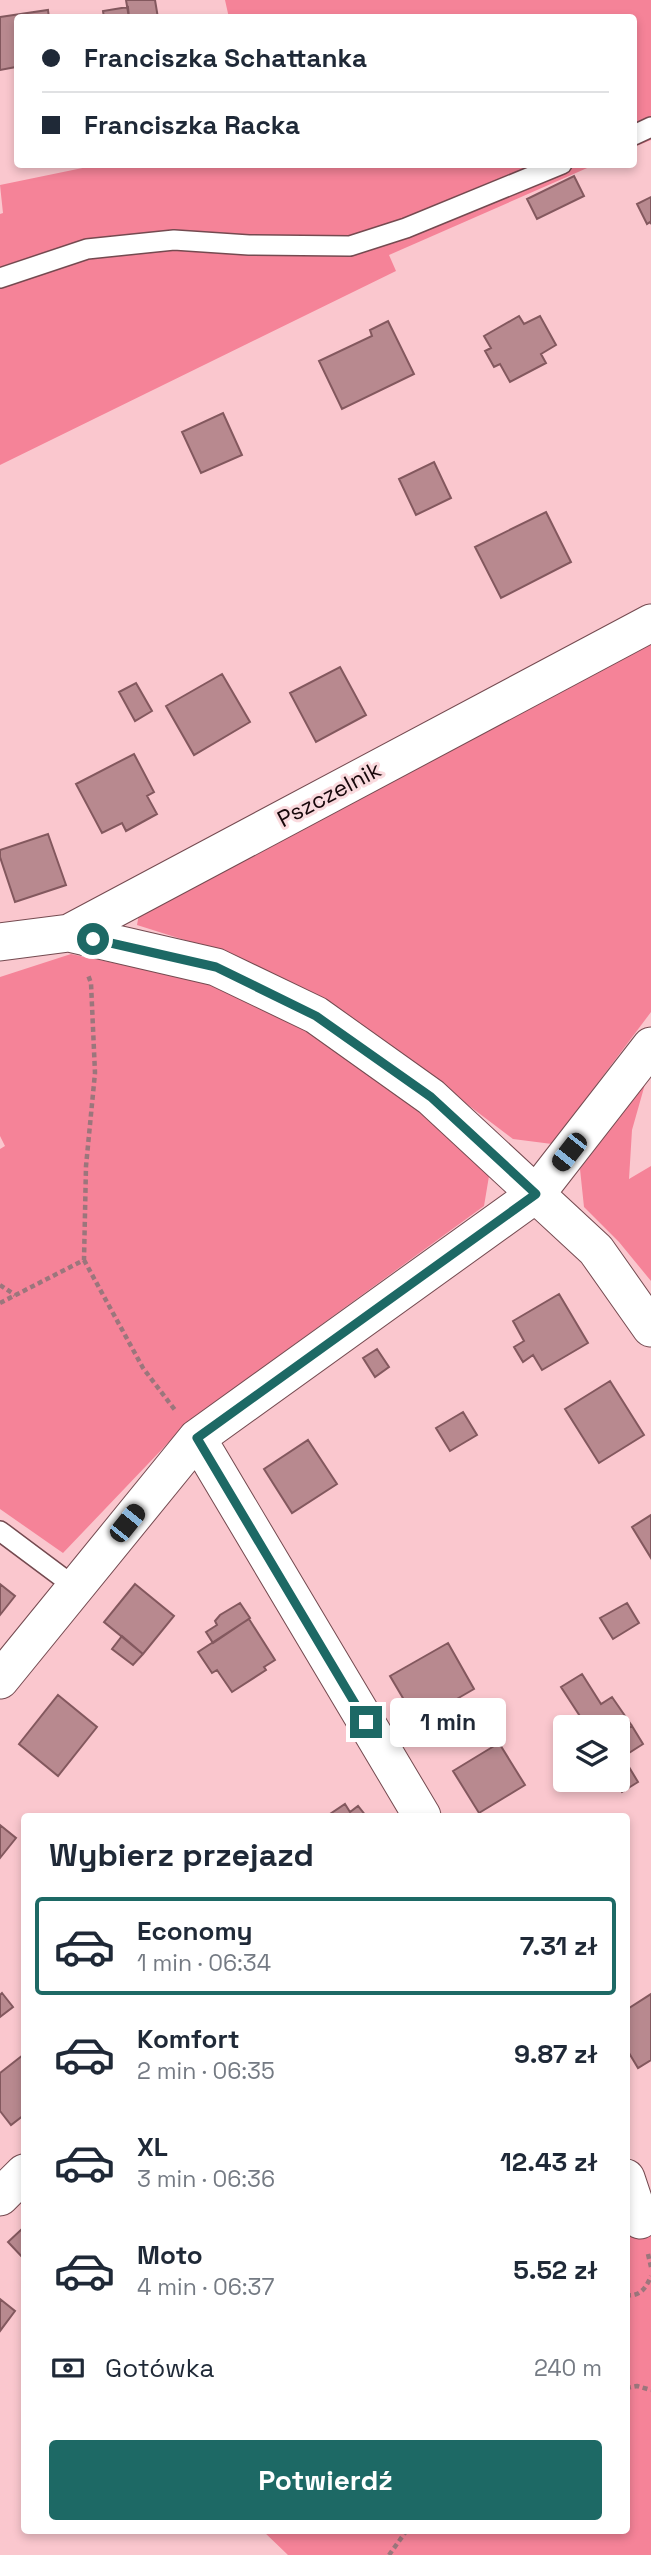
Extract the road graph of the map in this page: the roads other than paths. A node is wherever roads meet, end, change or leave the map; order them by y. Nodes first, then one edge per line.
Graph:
1 (552, 168) edge
2 (0, 278) edge
3 (651, 623) edge
4 (69, 933) junction
5 (2, 943) edge
6 (651, 1046) edge
7 (536, 1194) junction
8 (651, 1328) edge
9 (197, 1438) junction
10 (0, 1531) edge
11 (75, 1587) junction
12 (0, 1680) edge
13 (420, 1813) edge
14 (21, 2176) edge
15 (630, 2190) edge
16 (0, 2197) edge
17 (640, 2220) dead end

1 - 2 lane
3 - 4 street, Pszczelnik
4 - 5 street, Pszczelnik
4 - 7 street
6 - 7 street
7 - 8 street
7 - 9 street
9 - 11 street
9 - 13 street
10 - 11 lane
11 - 12 street
14 - 16 street
15 - 17 street

